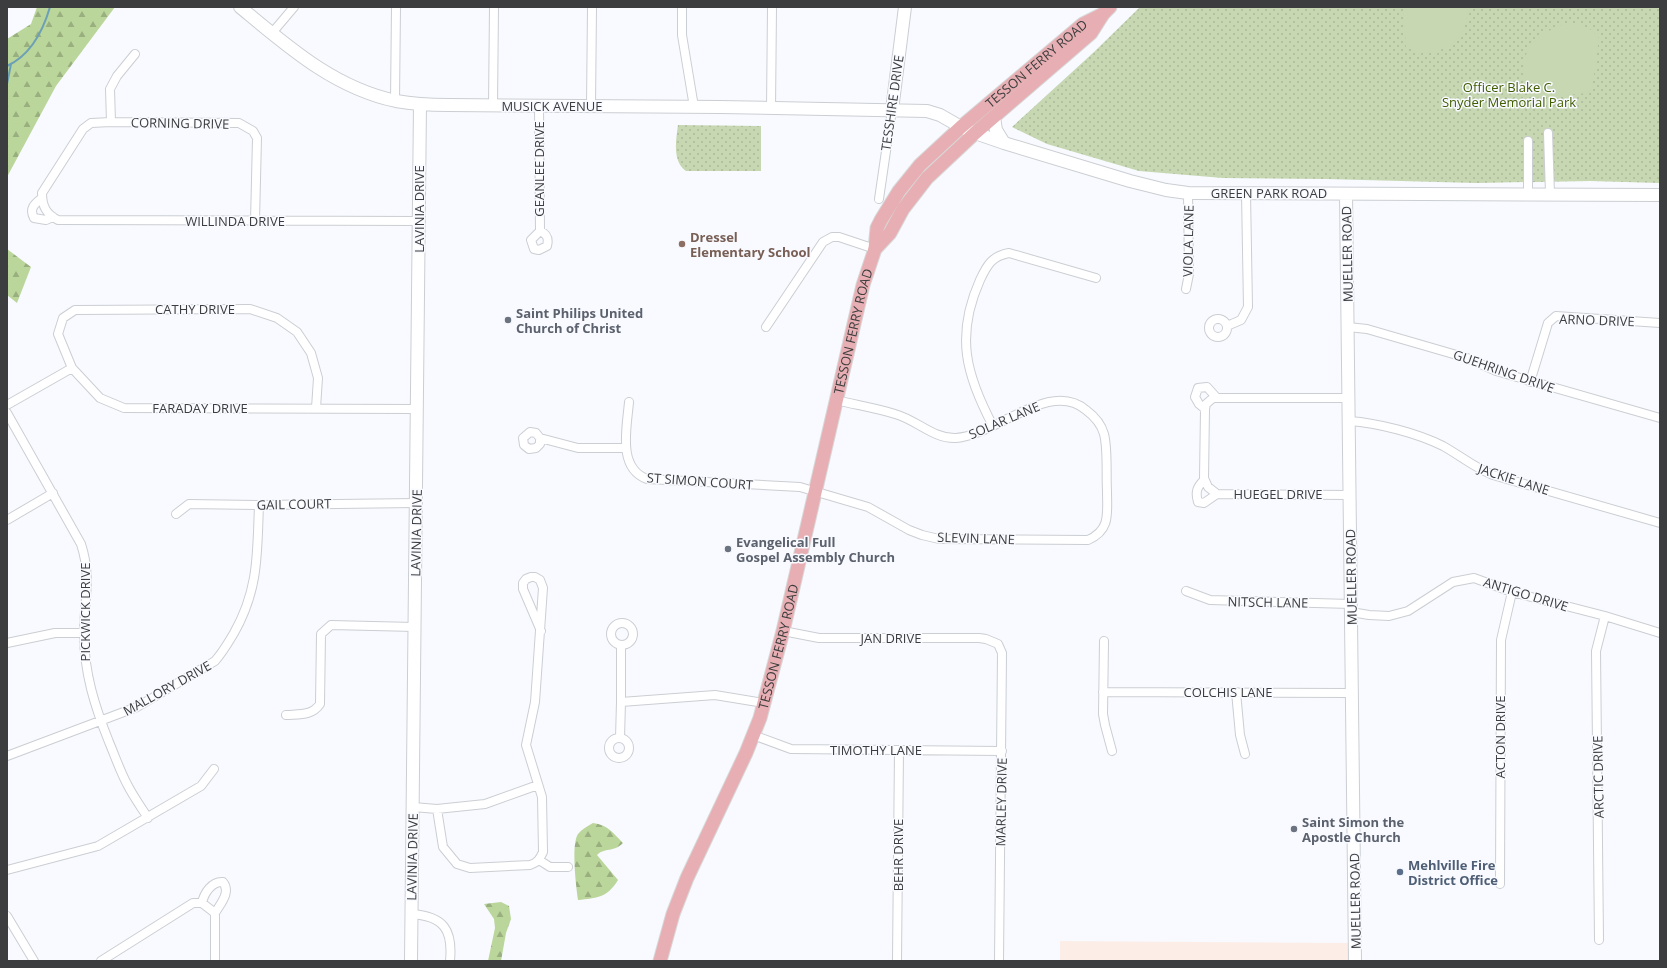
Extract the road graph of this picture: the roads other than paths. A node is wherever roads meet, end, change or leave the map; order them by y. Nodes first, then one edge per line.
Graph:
1 (240, 7) edge
2 (294, 7) edge
3 (396, 7) edge
4 (494, 7) edge
5 (592, 7) edge
6 (682, 7) edge
7 (772, 7) edge
8 (905, 7) edge
9 (1107, 10) edge
10 (272, 33) junction
11 (135, 54) dead end
12 (395, 100) junction
13 (420, 104) junction
14 (493, 106) junction
15 (539, 106) junction
16 (591, 106) junction
17 (694, 107) junction
18 (771, 109) junction
19 (892, 110) junction
20 (994, 117) junction
21 (111, 122) junction
22 (961, 127) junction
23 (975, 133) junction
24 (1548, 133) dead end
25 (1528, 140) dead end
26 (1004, 143) junction
27 (1188, 192) junction
28 (1246, 193) junction
29 (1346, 194) junction
30 (1528, 194) junction
31 (1550, 194) junction
32 (1660, 195) edge
33 (42, 198) junction
34 (879, 200) dead end
35 (52, 217) junction
36 (255, 221) junction
37 (419, 221) junction
38 (540, 231) dead end
39 (875, 249) junction
40 (1096, 278) dead end
41 (1186, 289) dead end
42 (1660, 323) edge
43 (1227, 326) dead end
44 (766, 327) dead end
45 (1348, 327) junction
46 (72, 368) junction
47 (1530, 382) junction
48 (1349, 398) junction
49 (1213, 399) junction
50 (836, 400) junction
51 (629, 402) dead end
52 (7, 405) edge
53 (316, 408) junction
54 (417, 408) junction
55 (1205, 409) junction
56 (7, 413) edge
57 (1660, 418) edge
58 (1349, 421) junction
59 (993, 426) junction
60 (540, 438) dead end
61 (626, 448) junction
62 (1206, 484) junction
63 (815, 492) junction
64 (53, 493) junction
65 (1217, 494) junction
66 (1350, 495) junction
67 (416, 504) junction
68 (259, 505) junction
69 (176, 514) dead end
70 (7, 520) edge
71 (1660, 523) edge
72 (1098, 536) joint
73 (1186, 591) dead end
74 (1512, 592) junction
75 (1351, 608) junction
76 (1605, 616) junction
77 (415, 627) junction
78 (541, 630) junction
79 (783, 631) junction
80 (84, 633) junction
81 (1660, 633) edge
82 (1104, 641) dead end
83 (7, 643) edge
84 (998, 644) joint
85 (620, 645) dead end
86 (1104, 692) junction
87 (1236, 692) junction
88 (1352, 693) junction
89 (622, 702) junction
90 (764, 703) junction
91 (286, 715) dead end
92 (101, 722) junction
93 (753, 735) junction
94 (620, 738) dead end
95 (899, 750) junction
96 (1002, 751) junction
97 (1112, 751) dead end
98 (1245, 754) dead end
99 (7, 756) edge
100 (214, 770) dead end
101 (538, 785) junction
102 (413, 807) junction
103 (437, 808) junction
104 (148, 818) junction
105 (539, 860) junction
106 (568, 867) dead end
107 (7, 870) edge
108 (1500, 884) dead end
109 (205, 905) junction
110 (215, 913) junction
111 (411, 914) junction
112 (7, 916) edge
113 (1599, 940) dead end
114 (34, 961) edge
115 (101, 961) edge
116 (215, 961) edge
117 (410, 961) edge
118 (450, 961) edge
119 (660, 961) edge
120 (897, 961) edge
121 (999, 961) edge
122 (1355, 961) edge

1 - 10 street, MUSICK AVENUE
2 - 10 street
3 - 12 street
4 - 14 street
5 - 16 street
6 - 17 street
7 - 18 street
8 - 19 street, TESSHIRE DRIVE
9 - 20 main road, TESSON FERRY ROAD
9 - 22 main road, TESSON FERRY ROAD
10 - 12 street, MUSICK AVENUE
11 - 21 street
12 - 13 street, MUSICK AVENUE
13 - 14 street, MUSICK AVENUE
13 - 37 street, LAVINIA DRIVE
14 - 15 street, MUSICK AVENUE
15 - 16 street, MUSICK AVENUE
15 - 38 street, GEANLEE DRIVE
16 - 17 street, MUSICK AVENUE
17 - 18 street, MUSICK AVENUE
18 - 19 street, MUSICK AVENUE
19 - 22 street, GREEN PARK ROAD
19 - 34 street, TESSHIRE DRIVE
20 - 23 main road, TESSON FERRY ROAD
20 - 26 street
21 - 33 street, CORNING DRIVE
21 - 36 street, CORNING DRIVE
22 - 23 street, GREEN PARK ROAD
22 - 39 main road, TESSON FERRY ROAD
23 - 26 street, GREEN PARK ROAD
23 - 39 main road, TESSON FERRY ROAD
24 - 31 street
25 - 30 street
26 - 27 street, GREEN PARK ROAD
27 - 28 street, GREEN PARK ROAD
27 - 41 street, VIOLA LANE
28 - 29 street, GREEN PARK ROAD
28 - 43 street
29 - 30 street, GREEN PARK ROAD
29 - 45 street, MUELLER ROAD
30 - 31 street, GREEN PARK ROAD
31 - 32 street, GREEN PARK ROAD
33 - 35 street
33 - 35 street, WILLINDA DRIVE
35 - 36 street, WILLINDA DRIVE
36 - 37 street, WILLINDA DRIVE
37 - 54 street, LAVINIA DRIVE
39 - 44 street
39 - 50 main road, TESSON FERRY ROAD
40 - 59 street
42 - 47 street, ARNO DRIVE
45 - 47 street, GUEHRING DRIVE
45 - 48 street, MUELLER ROAD
46 - 52 street
46 - 53 street, FARADAY DRIVE
46 - 53 street, CATHY DRIVE
47 - 57 street, GUEHRING DRIVE
48 - 49 street
48 - 58 street, MUELLER ROAD
49 - 55 street
49 - 55 street
50 - 59 street, SOLAR LANE
50 - 63 main road, TESSON FERRY ROAD
51 - 61 street, ST SIMON COURT
53 - 54 street, FARADAY DRIVE
54 - 67 street, LAVINIA DRIVE
55 - 62 street
56 - 64 street, PICKWICK DRIVE
58 - 66 street, MUELLER ROAD
58 - 71 street, JACKIE LANE
59 - 72 street, SOLAR LANE
60 - 61 street
61 - 63 street, ST SIMON COURT
62 - 65 street, HUEGEL DRIVE
62 - 65 street
63 - 72 street, SLEVIN LANE
63 - 79 main road, TESSON FERRY ROAD
64 - 70 street
64 - 80 street, PICKWICK DRIVE
65 - 66 street, HUEGEL DRIVE
66 - 75 street, MUELLER ROAD
67 - 68 street, GAIL COURT
67 - 77 street, LAVINIA DRIVE
68 - 69 street, GAIL COURT
68 - 92 street, MALLORY DRIVE
73 - 75 street, NITSCH LANE
74 - 75 street, ANTIGO DRIVE
74 - 76 street, ANTIGO DRIVE
74 - 108 street, ACTON DRIVE
75 - 88 street, MUELLER ROAD
76 - 81 street, ANTIGO DRIVE
76 - 113 street, ARCTIC DRIVE
77 - 91 street
77 - 102 street, LAVINIA DRIVE
78 - 78 street
78 - 101 street
79 - 84 street, JAN DRIVE
79 - 90 main road, TESSON FERRY ROAD
80 - 83 street
80 - 92 street, PICKWICK DRIVE
82 - 86 street
84 - 96 street, MARLEY DRIVE
85 - 89 street
86 - 87 street, COLCHIS LANE
86 - 97 street
87 - 88 street, COLCHIS LANE
87 - 98 street
88 - 122 street, MUELLER ROAD
89 - 90 street
89 - 94 street
90 - 93 main road, TESSON FERRY ROAD
92 - 99 street, MALLORY DRIVE
92 - 104 street, PICKWICK DRIVE
93 - 95 street, TIMOTHY LANE
93 - 119 main road, TESSON FERRY ROAD
95 - 96 street, TIMOTHY LANE
95 - 120 street, BEHR DRIVE
96 - 121 street, MARLEY DRIVE
100 - 104 street
101 - 103 street
101 - 105 street
102 - 103 street
102 - 111 street, LAVINIA DRIVE
103 - 105 street
104 - 107 street
105 - 106 street
109 - 110 street
109 - 110 street
109 - 115 street
110 - 116 street
111 - 117 street, LAVINIA DRIVE
111 - 118 street
112 - 114 street

